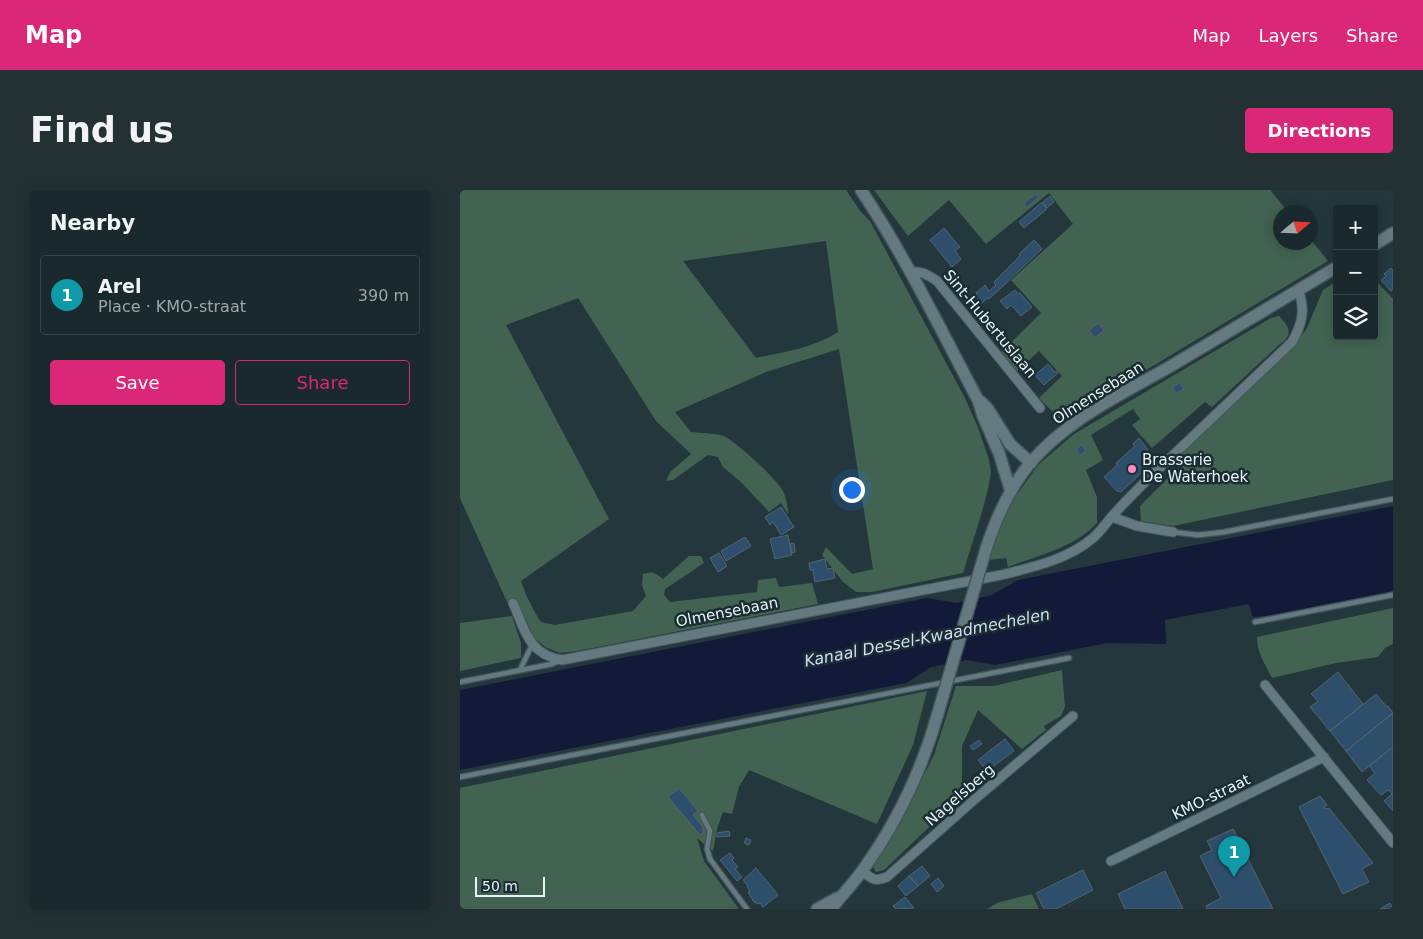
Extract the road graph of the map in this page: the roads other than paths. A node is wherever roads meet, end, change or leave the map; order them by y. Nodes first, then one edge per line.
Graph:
1 (861, 190) edge
2 (1393, 233) edge
3 (1378, 242) edge
4 (1333, 269) edge
5 (910, 273) junction
6 (1298, 290) junction
7 (978, 400) junction
8 (1040, 408) dead end
9 (1030, 463) junction
10 (1011, 492) junction
11 (1393, 499) edge
12 (1112, 516) junction
13 (1173, 532) joint
14 (1393, 595) edge
15 (513, 603) dead end
16 (1255, 622) dead end
17 (532, 646) junction
18 (1069, 658) dead end
19 (562, 660) junction
20 (520, 670) junction
21 (460, 682) edge
22 (1265, 685) dead end
23 (1073, 716) dead end
24 (1324, 757) junction
25 (460, 777) edge
26 (702, 816) dead end
27 (1393, 843) edge
28 (1111, 861) dead end
29 (862, 871) junction
30 (841, 896) junction
31 (747, 909) edge
32 (817, 909) edge
33 (831, 909) edge

1 - 5 street
2 - 3 street
4 - 6 street, Olmensebaan
5 - 7 street
5 - 8 street, Sint-Hubertuslaan
6 - 9 street, Olmensebaan
6 - 12 street, Olmensebaan
7 - 9 street
7 - 10 street
9 - 10 street, Olmensebaan
10 - 29 street, Olmensebaan, bridge
11 - 13 lane
12 - 13 street
12 - 19 street, Olmensebaan
14 - 16 lane
15 - 17 street
17 - 19 street
17 - 20 lane
18 - 25 lane
19 - 20 lane
20 - 21 lane
22 - 24 street
23 - 29 street, Nagelsberg
24 - 27 street
24 - 28 street, KMO-straat
26 - 31 lane
29 - 30 street, Olmensebaan
30 - 32 street, Olmensebaan
30 - 33 street, Olmensebaan

